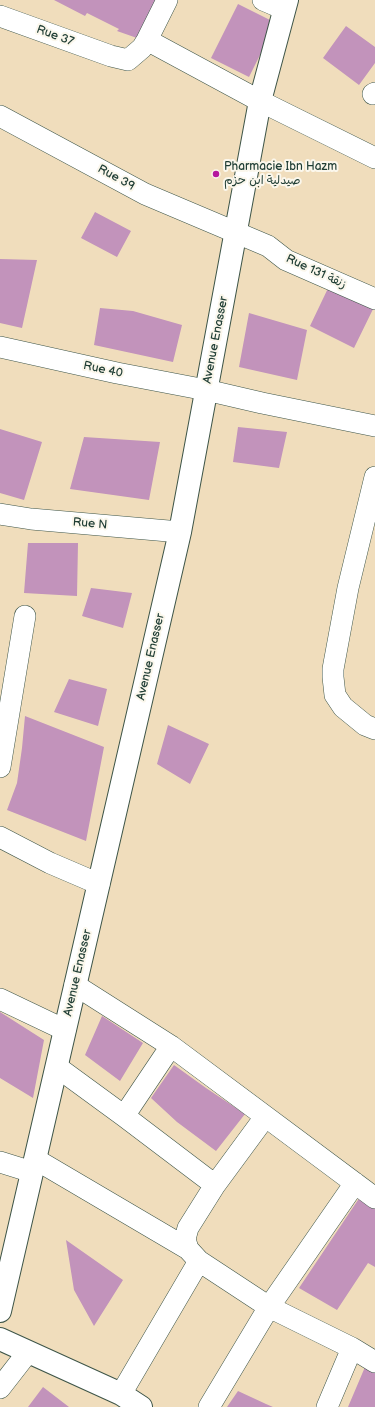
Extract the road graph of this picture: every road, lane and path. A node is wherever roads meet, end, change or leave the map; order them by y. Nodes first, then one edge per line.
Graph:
1 (167, 0) edge
2 (263, 0) edge
3 (285, 5) edge
4 (0, 16) edge
5 (148, 40) junction
6 (260, 102) junction
7 (0, 116) edge
8 (375, 158) edge
9 (236, 232) junction
10 (375, 299) edge
11 (0, 347) edge
12 (206, 390) junction
13 (375, 426) edge
14 (375, 477) edge
15 (0, 514) edge
16 (180, 532) junction
17 (25, 616) dead end
18 (375, 729) edge
19 (0, 768) edge
20 (0, 837) edge
21 (99, 884) junction
22 (75, 985) junction
23 (0, 999) edge
24 (65, 1030) junction
25 (172, 1046) junction
26 (57, 1067) junction
27 (124, 1116) junction
28 (265, 1117) junction
29 (0, 1162) edge
30 (34, 1165) junction
31 (355, 1183) junction
32 (215, 1185) junction
33 (375, 1198) edge
34 (194, 1255) junction
35 (269, 1307) junction
36 (0, 1311) edge
37 (0, 1339) edge
38 (352, 1348) junction
39 (28, 1352) junction
40 (375, 1362) edge
41 (0, 1388) edge
42 (134, 1403) edge
43 (209, 1407) edge
44 (328, 1407) edge

1 - 5 street
2 - 3 street
3 - 6 street, Avenue Enasser
4 - 5 street, Rue 37
5 - 6 street
6 - 8 street
6 - 9 street, Avenue Enasser
7 - 9 street, Rue 39
9 - 10 street, Rue 131 زنقة
9 - 12 street, Avenue Enasser
11 - 12 street, Rue 40
12 - 13 street, Rue 40
12 - 16 street, Avenue Enasser
14 - 18 street
15 - 16 street, Rue N
16 - 21 street, Avenue Enasser
17 - 19 street
20 - 21 street
21 - 22 street, Avenue Enasser
22 - 24 street, Avenue Enasser
22 - 25 street
23 - 24 street
24 - 26 street, Avenue Enasser
25 - 27 street
25 - 28 street
26 - 27 street
26 - 30 street, Avenue Enasser
27 - 32 street
28 - 31 street
28 - 32 street
29 - 30 street
30 - 34 street
30 - 36 street, Avenue Enasser
31 - 33 street
31 - 35 street
32 - 34 street
34 - 35 street
34 - 42 street
35 - 38 street
35 - 43 street
37 - 39 street
38 - 40 street
38 - 44 street
39 - 41 street
39 - 42 street

